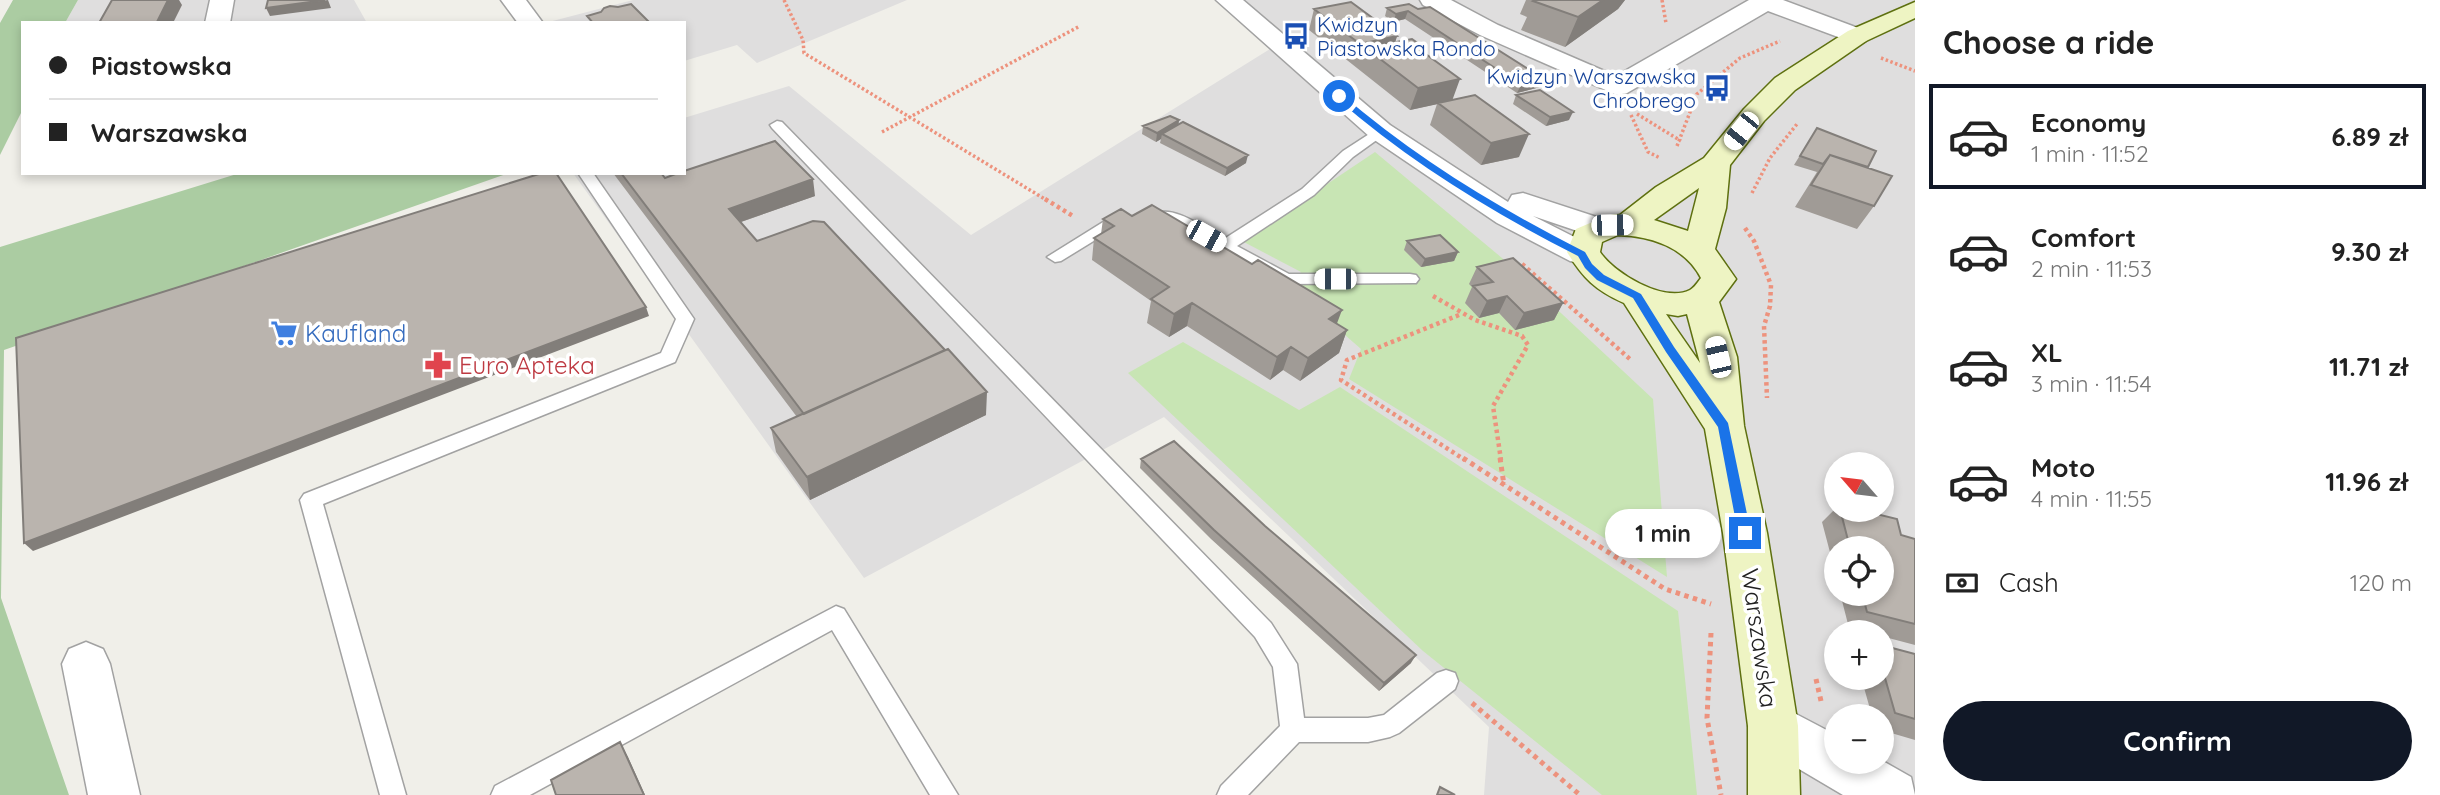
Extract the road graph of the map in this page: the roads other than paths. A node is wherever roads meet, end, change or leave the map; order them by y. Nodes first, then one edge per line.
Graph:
1 (222, 0) edge
2 (513, 0) edge
3 (1432, 0) edge
4 (1234, 1) edge
5 (1767, 1) edge
6 (1915, 9) edge
7 (217, 21) edge
8 (529, 21) edge
9 (1857, 36) junction
10 (777, 125) dead end
11 (1380, 131) junction
12 (1715, 164) junction
13 (586, 175) edge
14 (1603, 236) junction
15 (1225, 246) junction
16 (1698, 250) junction
17 (1055, 257) dead end
18 (1410, 279) dead end
19 (1637, 296) junction
20 (1701, 300) junction
21 (1724, 426) junction
22 (86, 664) dead end
23 (1446, 681) road end
24 (1773, 726) junction
25 (1293, 730) junction
26 (114, 795) edge
27 (393, 795) edge
28 (504, 795) edge
29 (944, 795) edge
30 (1230, 795) edge
31 (1774, 795) edge
32 (1801, 795) edge
33 (1892, 795) edge

1 - 7 street
2 - 8 street
3 - 5 street
4 - 11 street
5 - 9 street
6 - 9 main road
9 - 12 main road
10 - 25 lane
11 - 14 street
11 - 15 lane
12 - 14 main road
12 - 16 main road
13 - 27 lane
14 - 16 main road
14 - 19 main road
15 - 17 lane
15 - 18 lane
16 - 20 main road
19 - 20 main road
19 - 21 main road, Warszawska
20 - 21 main road, Warszawska
21 - 24 main road, Warszawska
22 - 26 street
23 - 25 lane
24 - 31 main road, Warszawska
24 - 32 main road, Warszawska
24 - 33 street
25 - 30 lane
28 - 29 lane

